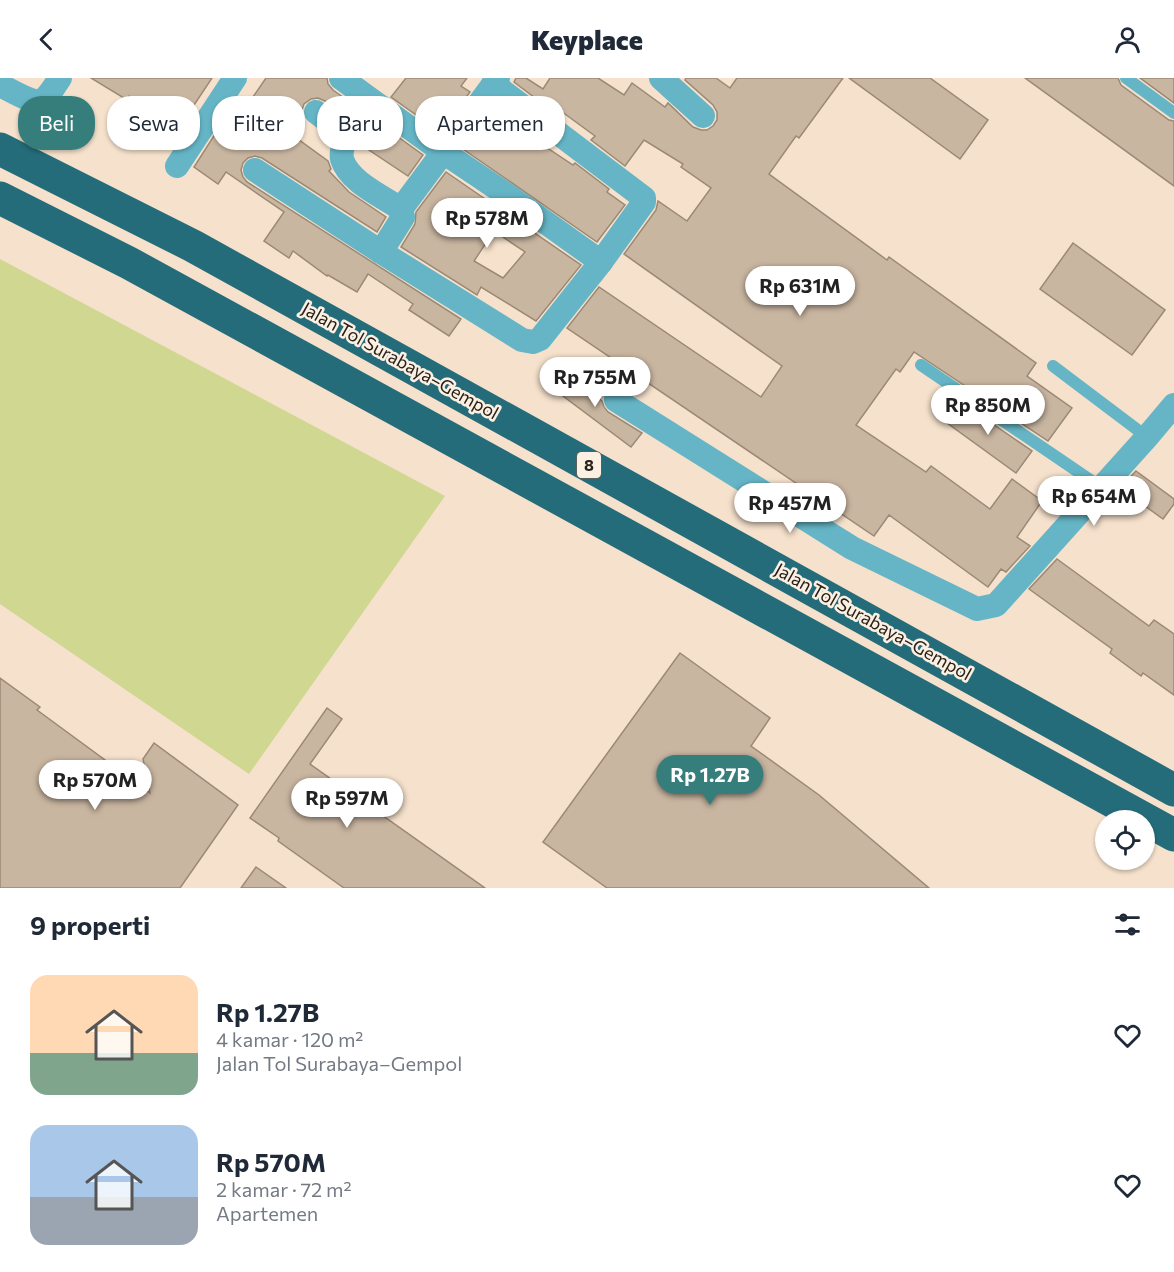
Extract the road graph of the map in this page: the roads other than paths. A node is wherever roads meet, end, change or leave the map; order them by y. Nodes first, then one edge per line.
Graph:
1 (60, 78) edge
2 (235, 78) edge
3 (341, 78) edge
4 (1126, 78) edge
5 (666, 80) edge
6 (489, 82) edge
7 (0, 85) edge
8 (316, 112) dead end
9 (1174, 114) edge
10 (703, 116) dead end
11 (0, 149) edge
12 (443, 152) junction
13 (177, 166) dead end
14 (255, 170) dead end
15 (0, 198) edge
16 (401, 209) junction
17 (381, 252) junction
18 (601, 262) junction
19 (921, 365) dead end
20 (1053, 366) dead end
21 (616, 400) dead end
22 (1174, 405) edge
23 (1147, 437) junction
24 (1102, 488) junction
25 (1174, 790) edge
26 (1174, 835) edge

1 - 7 street
2 - 13 street
3 - 12 street
4 - 9 lane
5 - 10 street
6 - 12 street
6 - 18 street
8 - 16 street
11 - 25 highway, Jalan Tol Surabaya–Gempol / 8
12 - 16 street
12 - 18 street
14 - 17 street
15 - 26 highway
16 - 17 street
17 - 18 street
19 - 24 lane
20 - 23 lane
21 - 24 street
22 - 23 street
23 - 24 street

